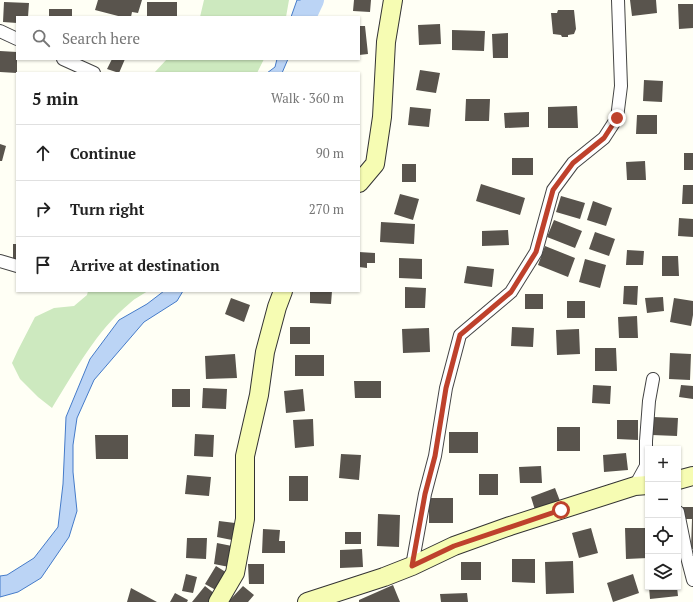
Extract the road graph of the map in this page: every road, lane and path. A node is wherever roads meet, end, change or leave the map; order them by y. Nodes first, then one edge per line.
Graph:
1 (393, 0) edge
2 (618, 0) edge
3 (0, 31) edge
4 (16, 39) edge
5 (65, 60) edge
6 (92, 72) edge
7 (360, 182) edge
8 (0, 261) edge
9 (16, 266) edge
10 (283, 292) edge
11 (653, 379) dead end
12 (693, 476) edge
13 (681, 479) edge
14 (641, 486) edge
15 (679, 518) edge
16 (412, 566) junction
17 (693, 580) edge
18 (218, 602) edge
19 (307, 602) edge

1 - 7 main road
2 - 16 street
3 - 4 street
5 - 6 street
8 - 9 street
10 - 18 main road
11 - 14 street
12 - 13 main road
14 - 16 main road
15 - 17 street
16 - 19 main road

